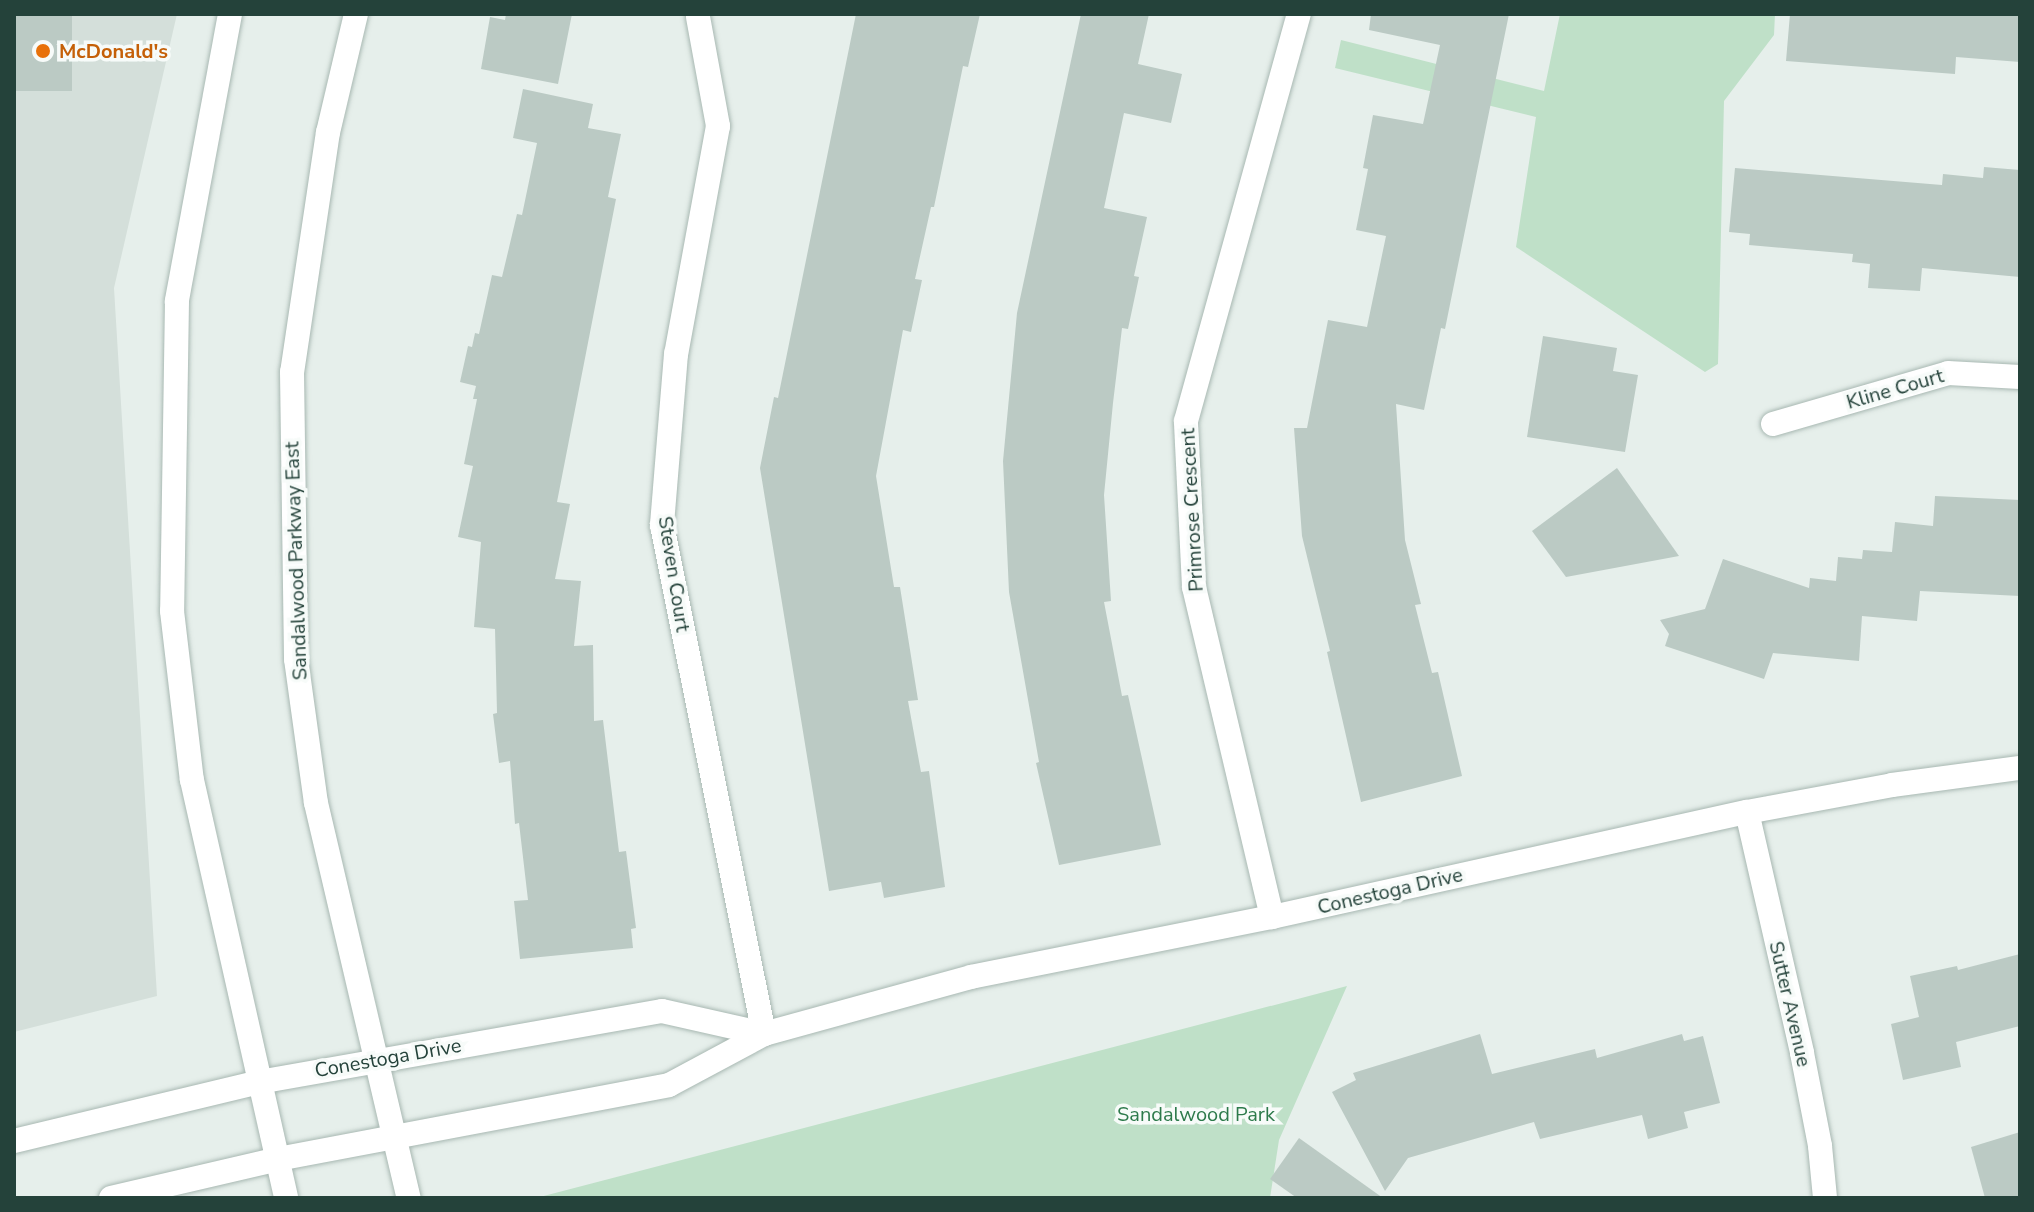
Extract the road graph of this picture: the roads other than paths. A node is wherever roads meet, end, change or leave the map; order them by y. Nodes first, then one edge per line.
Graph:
1 (230, 14) edge
2 (356, 14) edge
3 (1299, 14) edge
4 (698, 17) dead end
5 (2020, 377) edge
6 (1773, 424) dead end
7 (2020, 768) edge
8 (1747, 812) junction
9 (1272, 917) junction
10 (764, 1034) junction
11 (379, 1059) junction
12 (259, 1082) junction
13 (397, 1139) junction
14 (14, 1141) edge
15 (278, 1159) junction
16 (111, 1198) edge
17 (286, 1198) edge
18 (409, 1198) edge
19 (1825, 1198) edge

1 - 12 street
2 - 11 street, Sandalwood Parkway East
3 - 9 street, Primrose Crescent
4 - 10 street, Steven Court
5 - 6 street, Kline Court
7 - 8 street, Conestoga Drive
8 - 9 street, Conestoga Drive
8 - 19 street, Sutter Avenue
9 - 10 street, Conestoga Drive
10 - 11 street, Conestoga Drive
10 - 13 street, Conestoga Drive
11 - 12 street, Conestoga Drive
11 - 13 street, Sandalwood Parkway East
12 - 14 street, Conestoga Drive
12 - 15 street
13 - 15 street, Conestoga Drive
13 - 18 street, Sandalwood Parkway East
15 - 16 street, Conestoga Drive
15 - 17 street

